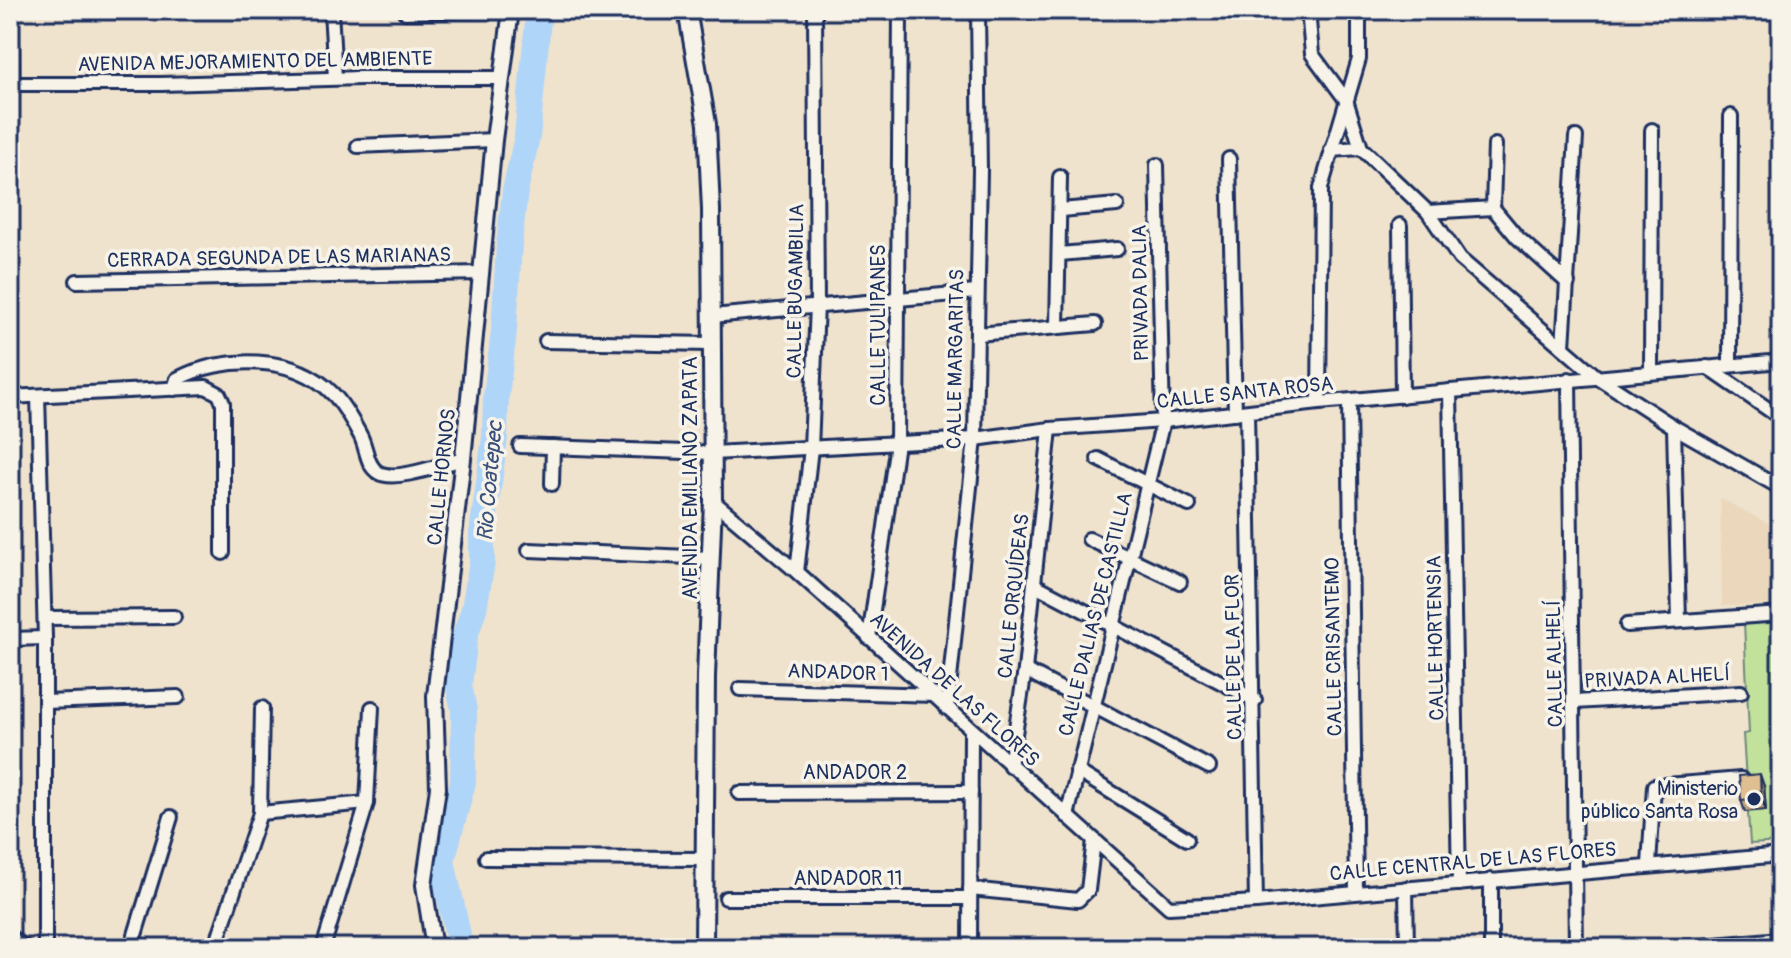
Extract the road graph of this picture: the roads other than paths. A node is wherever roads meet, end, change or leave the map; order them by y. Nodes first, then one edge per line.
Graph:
1 (11, 10) edge
2 (331, 10) edge
3 (486, 10) edge
4 (511, 10) edge
5 (815, 10) edge
6 (900, 10) edge
7 (978, 10) edge
8 (1308, 10) edge
9 (1359, 10) edge
10 (405, 12) edge
11 (691, 12) edge
12 (335, 78) junction
13 (501, 78) junction
14 (11, 84) edge
15 (1346, 100) junction
16 (1731, 116) dead end
17 (1652, 130) dead end
18 (1576, 137) dead end
19 (494, 140) junction
20 (1495, 145) dead end
21 (358, 146) dead end
22 (1361, 148) junction
23 (1331, 150) junction
24 (1229, 159) dead end
25 (1157, 165) dead end
26 (1060, 177) dead end
27 (1117, 205) dead end
28 (1493, 208) junction
29 (1061, 210) junction
30 (1428, 212) junction
31 (1400, 225) dead end
32 (1117, 249) dead end
33 (1060, 254) junction
34 (482, 273) junction
35 (77, 281) dead end
36 (1568, 283) junction
37 (976, 292) junction
38 (898, 297) junction
39 (817, 305) junction
40 (712, 316) junction
41 (1095, 324) dead end
42 (1057, 326) junction
43 (977, 334) junction
44 (546, 341) dead end
45 (711, 344) junction
46 (1563, 347) junction
47 (1781, 361) edge
48 (1730, 365) junction
49 (1707, 367) junction
50 (1651, 372) junction
51 (1597, 377) junction
52 (1569, 379) junction
53 (174, 389) junction
54 (1450, 391) junction
55 (38, 396) junction
56 (1402, 396) junction
57 (10, 397) edge
58 (1349, 401) junction
59 (1319, 403) junction
60 (1241, 412) junction
61 (1781, 418) edge
62 (1163, 421) junction
63 (1674, 427) junction
64 (1050, 429) junction
65 (975, 439) junction
66 (897, 443) junction
67 (520, 446) dead end
68 (553, 447) junction
69 (811, 448) junction
70 (713, 453) junction
71 (463, 459) junction
72 (1098, 459) dead end
73 (552, 484) dead end
74 (1147, 485) junction
75 (1781, 488) edge
76 (713, 501) junction
77 (1189, 505) dead end
78 (1089, 539) dead end
79 (529, 550) dead end
80 (223, 553) dead end
81 (712, 558) junction
82 (1130, 559) junction
83 (797, 572) junction
84 (1180, 582) dead end
85 (1035, 585) junction
86 (1781, 614) edge
87 (174, 617) dead end
88 (45, 618) junction
89 (1679, 621) junction
90 (1627, 625) dead end
91 (1113, 626) junction
92 (45, 638) junction
93 (869, 638) junction
94 (10, 639) edge
95 (1025, 670) junction
96 (740, 689) dead end
97 (1741, 692) dead end
98 (934, 695) junction
99 (178, 697) dead end
100 (1255, 700) junction
101 (45, 702) junction
102 (1575, 702) junction
103 (1094, 707) junction
104 (262, 708) dead end
105 (372, 708) dead end
106 (947, 708) junction
107 (971, 731) junction
108 (1010, 766) junction
109 (1209, 767) dead end
110 (1077, 771) junction
111 (1741, 779) edge
112 (971, 792) junction
113 (739, 793) dead end
114 (367, 803) junction
115 (260, 813) junction
116 (1067, 816) junction
117 (171, 817) dead end
118 (1187, 839) dead end
119 (1094, 840) junction
120 (1781, 855) edge
121 (486, 858) dead end
122 (704, 859) junction
123 (1649, 865) junction
124 (1576, 872) junction
125 (1491, 880) junction
126 (1459, 884) junction
127 (1406, 888) junction
128 (1356, 892) junction
129 (970, 894) junction
130 (726, 898) dead end
131 (1256, 902) junction
132 (1169, 907) joint
133 (10, 938) edge
134 (1781, 939) edge
135 (24, 948) edge
136 (45, 948) edge
137 (131, 948) edge
138 (215, 948) edge
139 (323, 948) edge
140 (434, 948) edge
141 (704, 948) edge
142 (970, 948) edge
143 (1407, 948) edge
144 (1491, 948) edge
145 (1576, 948) edge
146 (1681, 948) edge

1 - 14 street
2 - 12 street
3 - 10 street
4 - 13 street, CALLE HORNOS
5 - 39 street, CALLE BUGAMBILIA
6 - 38 street, CALLE TULIPANES
7 - 37 street, CALLE MARGARITAS
8 - 15 street
9 - 15 street
11 - 40 main road, AVENIDA EMILIANO ZAPATA
12 - 13 street, AVENIDA MEJORAMIENTO DEL AMBIENTE
12 - 14 street, AVENIDA MEJORAMIENTO DEL AMBIENTE
13 - 19 street, CALLE HORNOS
15 - 22 street
15 - 23 street
16 - 48 street
17 - 50 street
18 - 36 street
19 - 21 street
19 - 34 street, CALLE HORNOS
20 - 28 street
22 - 23 street
22 - 30 street
23 - 59 street
24 - 60 street, CALLE DE LA FLOR
25 - 62 street, PRIVADA DALIA
26 - 29 street
27 - 29 street
28 - 30 street
28 - 36 street
29 - 33 street
30 - 46 street
31 - 56 street
32 - 33 street
33 - 42 street
34 - 35 street, CERRADA SEGUNDA DE LAS MARIANAS
34 - 71 street, CALLE HORNOS
36 - 46 street
37 - 38 street
37 - 43 street, CALLE MARGARITAS
38 - 39 street
38 - 66 street, CALLE TULIPANES
39 - 40 street
39 - 69 street, CALLE BUGAMBILIA
40 - 45 main road, AVENIDA EMILIANO ZAPATA
41 - 42 street
42 - 43 street
43 - 65 street, CALLE MARGARITAS
44 - 45 street
45 - 70 main road, AVENIDA EMILIANO ZAPATA
46 - 51 street
47 - 48 street, CALLE SANTA ROSA
48 - 49 street, CALLE SANTA ROSA
49 - 50 street, CALLE SANTA ROSA
49 - 61 street
50 - 51 street, CALLE SANTA ROSA
51 - 52 street, CALLE SANTA ROSA
51 - 63 street
52 - 54 street, CALLE SANTA ROSA
52 - 102 street, CALLE ALHELÍ
53 - 55 street
53 - 71 street
53 - 80 street
54 - 56 street, CALLE SANTA ROSA
54 - 126 street, CALLE HORTENSIA
55 - 57 street
55 - 88 street
56 - 58 street, CALLE SANTA ROSA
58 - 59 street, CALLE SANTA ROSA
58 - 128 street, CALLE CRISANTEMO
59 - 60 street, CALLE SANTA ROSA
60 - 62 street, CALLE SANTA ROSA
60 - 100 street, CALLE DE LA FLOR
62 - 64 street, CALLE SANTA ROSA
62 - 74 street, CALLE DALIAS DE CASTILLA
63 - 75 street
63 - 89 street
64 - 65 street, CALLE SANTA ROSA
64 - 85 street, CALLE ORQUÍDEAS
65 - 66 street, CALLE SANTA ROSA
65 - 106 street, CALLE MARGARITAS
66 - 69 street, CALLE SANTA ROSA
66 - 93 street, CALLE TULIPANES
67 - 68 street, CALLE SANTA ROSA
68 - 70 street, CALLE SANTA ROSA
68 - 73 street
69 - 70 street, CALLE SANTA ROSA
69 - 83 street, CALLE BUGAMBILIA
70 - 76 main road, AVENIDA EMILIANO ZAPATA
71 - 140 street, CALLE HORNOS
72 - 74 street
74 - 77 street
74 - 82 street, CALLE DALIAS DE CASTILLA
76 - 81 main road, AVENIDA EMILIANO ZAPATA
76 - 83 street, AVENIDA DE LAS FLORES
78 - 82 street
79 - 81 street
81 - 122 main road, AVENIDA EMILIANO ZAPATA
82 - 84 street
82 - 91 street, CALLE DALIAS DE CASTILLA
83 - 93 street, AVENIDA DE LAS FLORES
85 - 91 street
85 - 95 street, CALLE ORQUÍDEAS
86 - 89 street
87 - 88 street
88 - 92 street
89 - 90 street
91 - 100 street
91 - 103 street, CALLE DALIAS DE CASTILLA
92 - 94 street
92 - 101 street
93 - 98 street, AVENIDA DE LAS FLORES
95 - 103 street
95 - 108 street, CALLE ORQUÍDEAS
96 - 98 street, ANDADOR 1
97 - 102 street, PRIVADA ALHELÍ
98 - 106 street, AVENIDA DE LAS FLORES
99 - 101 street
100 - 131 street, CALLE DE LA FLOR
101 - 136 street
102 - 124 street, CALLE ALHELÍ
103 - 109 street
103 - 110 street, CALLE DALIAS DE CASTILLA
104 - 115 street
105 - 114 street
106 - 107 street, AVENIDA DE LAS FLORES
107 - 108 street, AVENIDA DE LAS FLORES
107 - 112 street
108 - 116 street, AVENIDA DE LAS FLORES
110 - 116 street, CALLE DALIAS DE CASTILLA
110 - 118 street
111 - 123 street
112 - 113 street, ANDADOR 2
112 - 129 street
114 - 115 street
114 - 139 street
115 - 138 street
116 - 119 street, AVENIDA DE LAS FLORES
117 - 137 street
119 - 129 street, ANDADOR 11
119 - 132 street, AVENIDA DE LAS FLORES
120 - 123 street, CALLE CENTRAL DE LAS FLORES
121 - 122 street
122 - 141 main road, AVENIDA EMILIANO ZAPATA
123 - 124 street, CALLE CENTRAL DE LAS FLORES
124 - 125 street, CALLE CENTRAL DE LAS FLORES
124 - 145 street, CALLE ALHELÍ
125 - 126 street, CALLE CENTRAL DE LAS FLORES
125 - 144 street
126 - 127 street, CALLE CENTRAL DE LAS FLORES
127 - 128 street, CALLE CENTRAL DE LAS FLORES
127 - 143 street
128 - 131 street, CALLE CENTRAL DE LAS FLORES
129 - 130 street, ANDADOR 11
129 - 142 street
131 - 132 street, CALLE CENTRAL DE LAS FLORES
133 - 135 street
134 - 146 street

